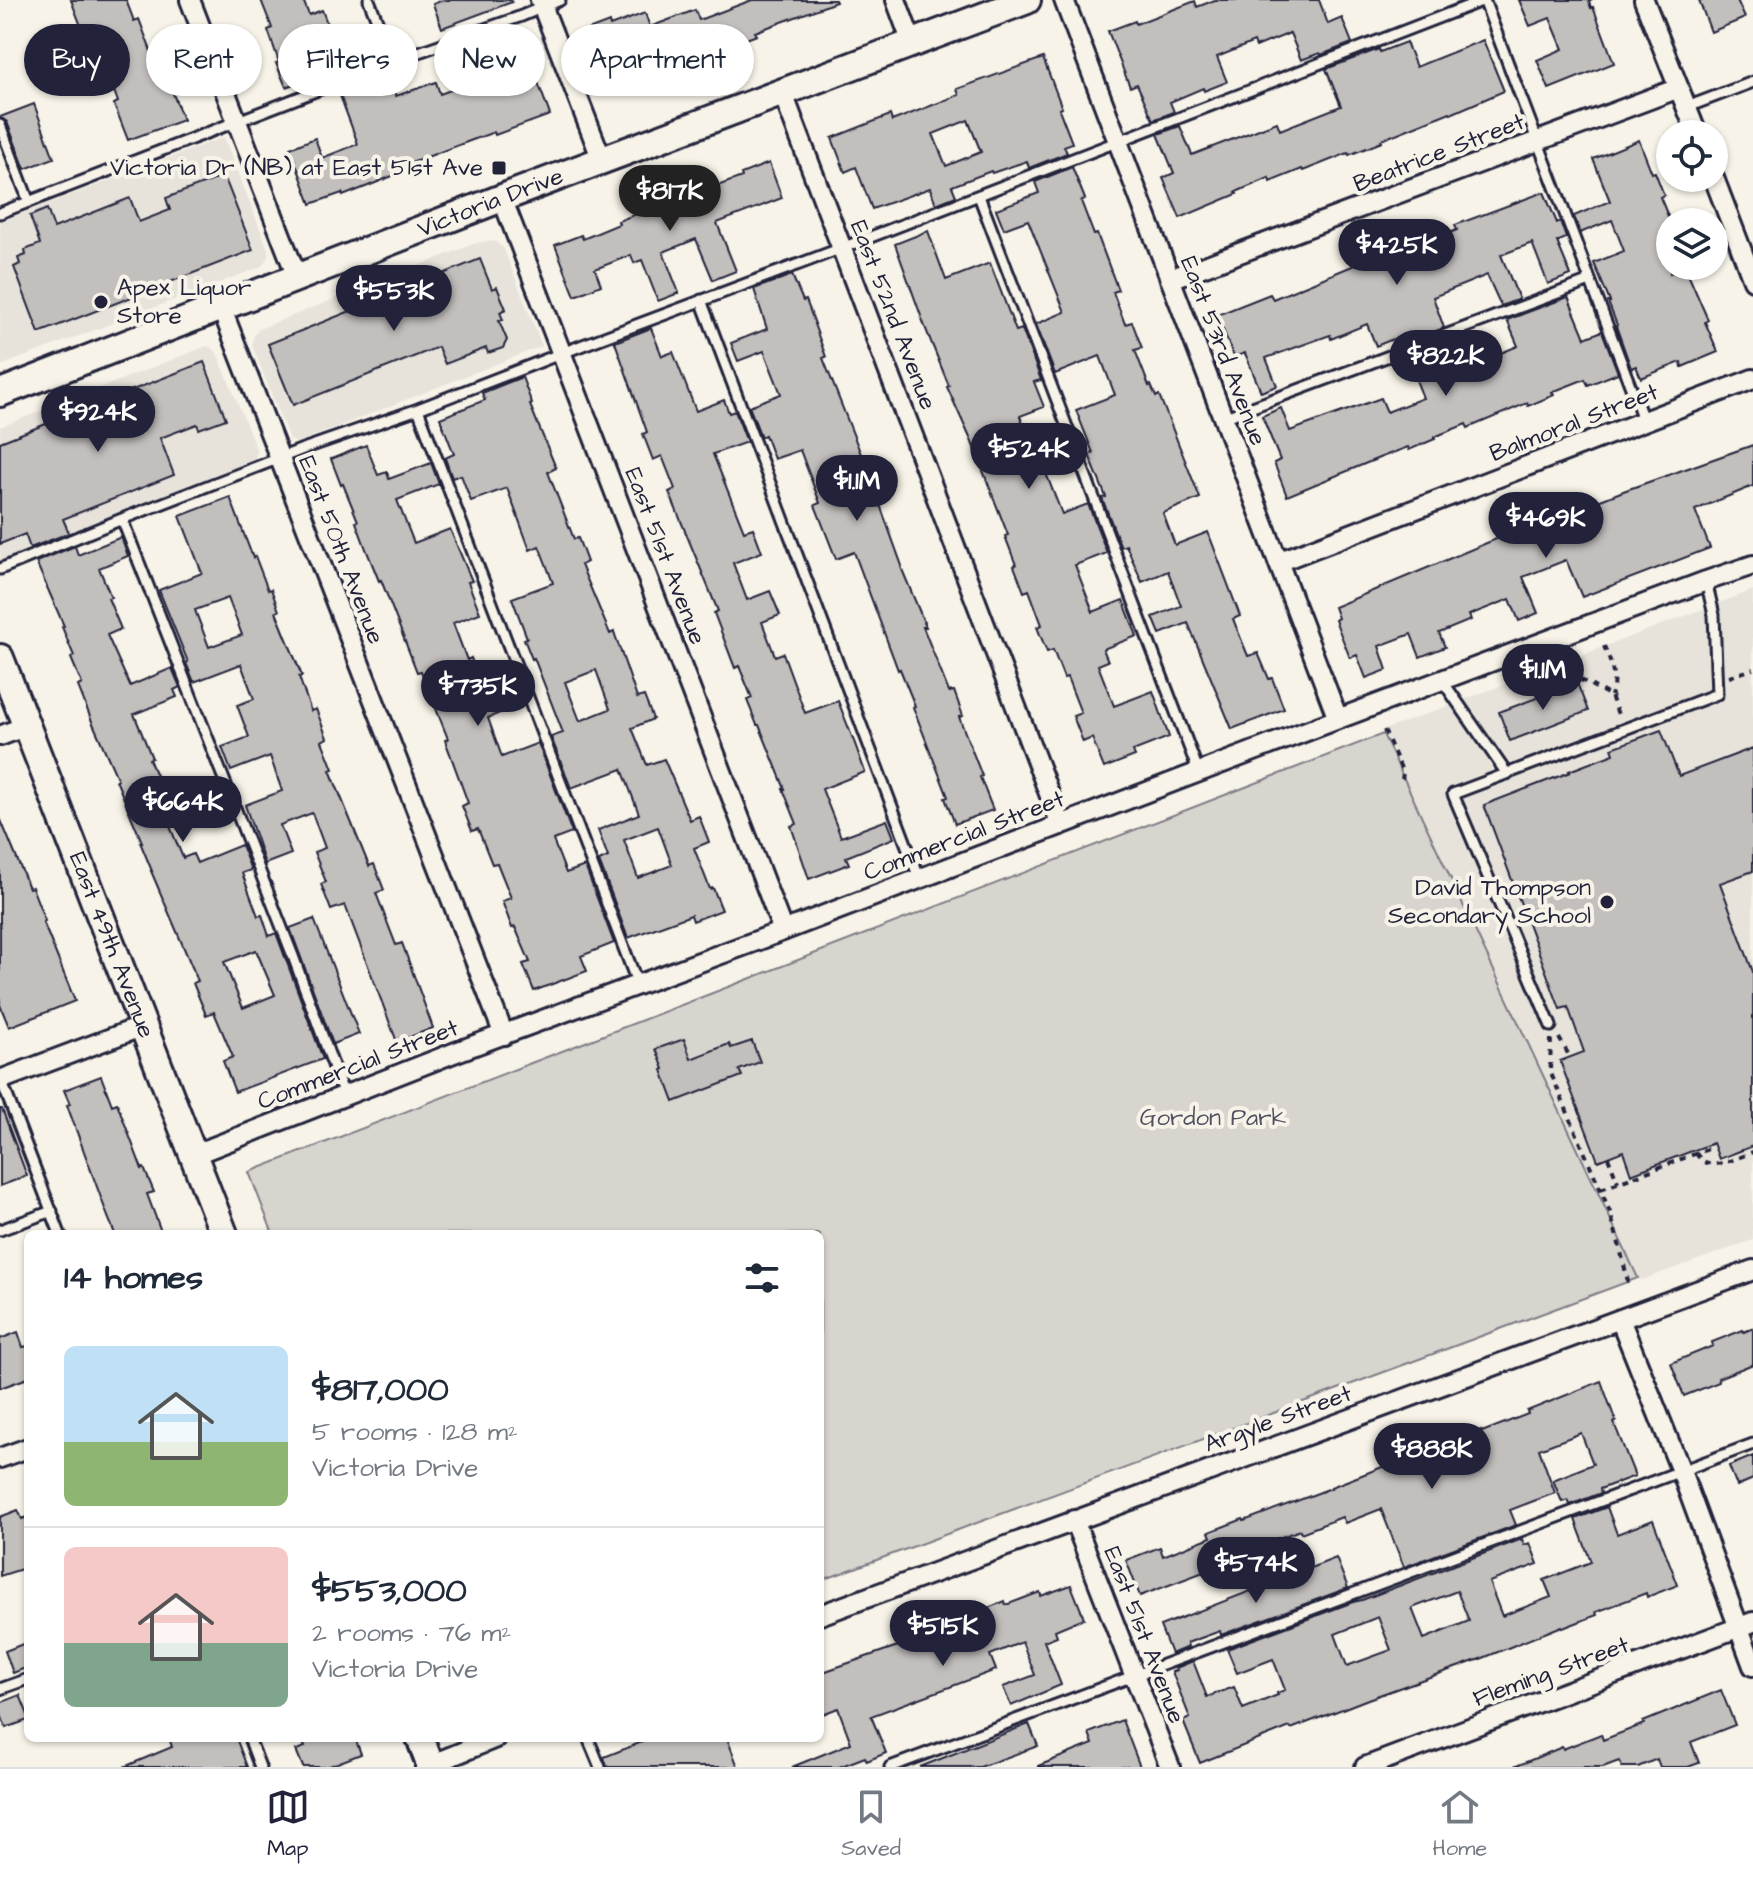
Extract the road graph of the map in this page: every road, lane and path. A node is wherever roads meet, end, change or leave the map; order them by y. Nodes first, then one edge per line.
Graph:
1 (190, 0) edge
2 (369, 0) edge
3 (896, 0) edge
4 (1027, 0) edge
5 (1064, 0) edge
6 (1484, 0) edge
7 (1644, 0) edge
8 (548, 2) edge
9 (378, 24) edge
10 (912, 43) junction
11 (418, 51) edge
12 (1753, 82) edge
13 (1679, 88) junction
14 (782, 91) junction
15 (301, 96) edge
16 (1687, 107) junction
17 (1692, 120) edge
18 (236, 121) junction
19 (0, 125) edge
20 (1118, 141) junction
21 (1538, 141) junction
22 (602, 160) junction
23 (1719, 192) edge
24 (979, 196) junction
25 (502, 198) junction
26 (29, 202) junction
27 (0, 213) edge
28 (842, 248) junction
29 (297, 277) junction
30 (1170, 279) junction
31 (1753, 280) edge
32 (1590, 281) junction
33 (701, 300) junction
34 (221, 307) junction
35 (561, 353) junction
36 (1753, 379) edge
37 (0, 393) edge
38 (418, 409) junction
39 (1223, 418) junction
40 (1644, 422) junction
41 (280, 458) junction
42 (122, 519) junction
43 (1278, 562) junction
44 (1753, 565) edge
45 (0, 569) edge
46 (1706, 581) junction
47 (1604, 646) dead end
48 (0, 658) edge
49 (1753, 669) edge
50 (1442, 680) junction
51 (1717, 682) junction
52 (1569, 685) dead end
53 (1611, 696) junction
54 (1338, 719) junction
55 (26, 726) junction
56 (1624, 729) junction
57 (1384, 730) dead end
58 (0, 736) edge
59 (1199, 773) junction
60 (1507, 774) junction
61 (1402, 779) dead end
62 (1061, 825) junction
63 (919, 878) junction
64 (783, 931) junction
65 (638, 985) junction
66 (143, 1026) junction
67 (1551, 1026) joint
68 (504, 1035) junction
69 (0, 1079) edge
70 (344, 1095) junction
71 (1710, 1144) dead end
72 (1753, 1152) edge
73 (1696, 1153) junction
74 (193, 1155) junction
75 (1608, 1157) dead end
76 (1618, 1182) junction
77 (1600, 1189) junction
78 (52, 1211) junction
79 (0, 1230) edge
80 (59, 1230) edge
81 (222, 1230) edge
82 (1753, 1270) edge
83 (1629, 1286) dead end
84 (1620, 1319) junction
85 (1753, 1444) edge
86 (24, 1449) edge
87 (0, 1458) edge
88 (1681, 1471) junction
89 (1074, 1520) junction
90 (824, 1614) edge
91 (1746, 1625) edge
92 (1753, 1666) edge
93 (1135, 1675) junction
94 (24, 1680) edge
95 (0, 1689) edge
96 (251, 1742) edge
97 (421, 1742) edge
98 (486, 1742) edge
99 (590, 1742) edge
100 (429, 1766) edge
101 (260, 1767) edge
102 (600, 1767) edge
103 (890, 1767) edge
104 (1170, 1767) edge
105 (1365, 1767) edge

1 - 18 street
2 - 9 lane
3 - 10 street
4 - 10 street, Victoria Drive
5 - 20 street, East 53rd Avenue
6 - 20 lane
6 - 21 lane
7 - 13 street
8 - 11 lane
8 - 22 street
10 - 14 street, Victoria Drive
12 - 16 lane
13 - 16 street
13 - 21 street, Beatrice Street
14 - 22 street, Victoria Drive
14 - 28 street, East 52nd Avenue
15 - 18 lane
16 - 17 street
18 - 26 lane
18 - 29 street
19 - 26 lane
20 - 24 lane
20 - 30 street, East 53rd Avenue
21 - 30 street, Beatrice Street
21 - 32 lane
22 - 25 street, Victoria Drive
23 - 31 street
24 - 28 lane
24 - 59 lane
25 - 29 street, Victoria Drive
25 - 35 street, East 51st Avenue
26 - 27 lane
28 - 33 lane
28 - 62 street, East 52nd Avenue
29 - 34 street, Victoria Drive
30 - 39 street, East 53rd Avenue
32 - 39 lane
32 - 40 lane
33 - 35 lane
33 - 63 lane
34 - 37 street, Victoria Drive
34 - 41 street, East 50th Avenue
35 - 38 lane
35 - 64 street, East 51st Avenue
36 - 40 street, Balmoral Street
38 - 41 lane
38 - 65 lane
39 - 43 street, East 53rd Avenue
40 - 43 street, Balmoral Street
41 - 42 lane
41 - 68 street, East 50th Avenue
42 - 45 lane
42 - 70 lane
43 - 54 street, East 53rd Avenue
44 - 46 street, Commercial Street
46 - 50 street, Commercial Street
46 - 51 lane
47 - 53 path
48 - 55 street, East 49th Avenue
49 - 51 path
50 - 54 street, Commercial Street
50 - 60 lane
51 - 56 lane
52 - 53 path
53 - 56 path
54 - 59 street, Commercial Street
55 - 58 street
55 - 66 street, East 49th Avenue
56 - 60 lane
57 - 61 path
59 - 62 street, Commercial Street
60 - 67 lane
62 - 63 street, Commercial Street
63 - 64 street, Commercial Street
64 - 65 street, Commercial Street
65 - 68 street, Commercial Street
66 - 69 street
66 - 74 street, East 49th Avenue
67 - 77 path
68 - 70 street, Commercial Street
69 - 78 lane
70 - 74 street, Commercial Street
71 - 73 path
72 - 73 path
73 - 76 path
74 - 81 street, East 49th Avenue
75 - 76 path
76 - 77 path
77 - 83 path
78 - 79 lane
78 - 80 lane
82 - 84 street, Argyle Street
84 - 88 street
84 - 89 street, Argyle Street
85 - 88 lane
86 - 87 street
88 - 91 street
88 - 93 lane
89 - 90 street, Argyle Street
89 - 93 street, East 51st Avenue
91 - 92 street
91 - 105 street, Fleming Street
93 - 103 lane
93 - 104 street, East 51st Avenue
94 - 95 lane
96 - 101 lane
97 - 100 street
98 - 100 street
99 - 102 lane

